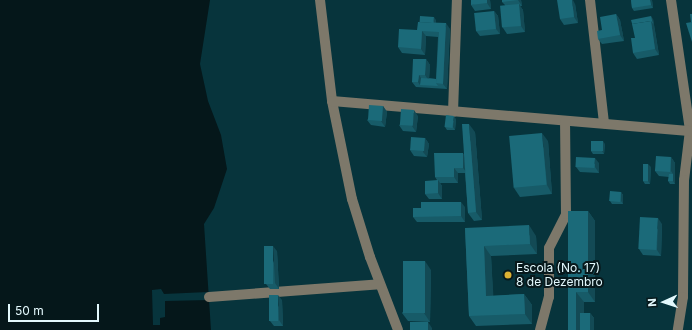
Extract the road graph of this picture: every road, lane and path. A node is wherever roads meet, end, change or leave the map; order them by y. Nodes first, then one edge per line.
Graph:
1 (320, 0) edge
2 (457, 0) edge
3 (590, 0) edge
4 (671, 0) edge
5 (332, 101) junction
6 (453, 112) junction
7 (565, 121) junction
8 (604, 123) junction
9 (691, 131) edge
10 (380, 284) junction
11 (209, 297) dead end
12 (398, 330) edge
13 (540, 330) edge
14 (678, 330) edge

1 - 5 street
2 - 6 street
3 - 8 street
4 - 9 street
5 - 6 street
5 - 10 street
6 - 7 street
7 - 8 street
7 - 13 street
8 - 9 street
9 - 14 street
10 - 11 street
10 - 12 street

